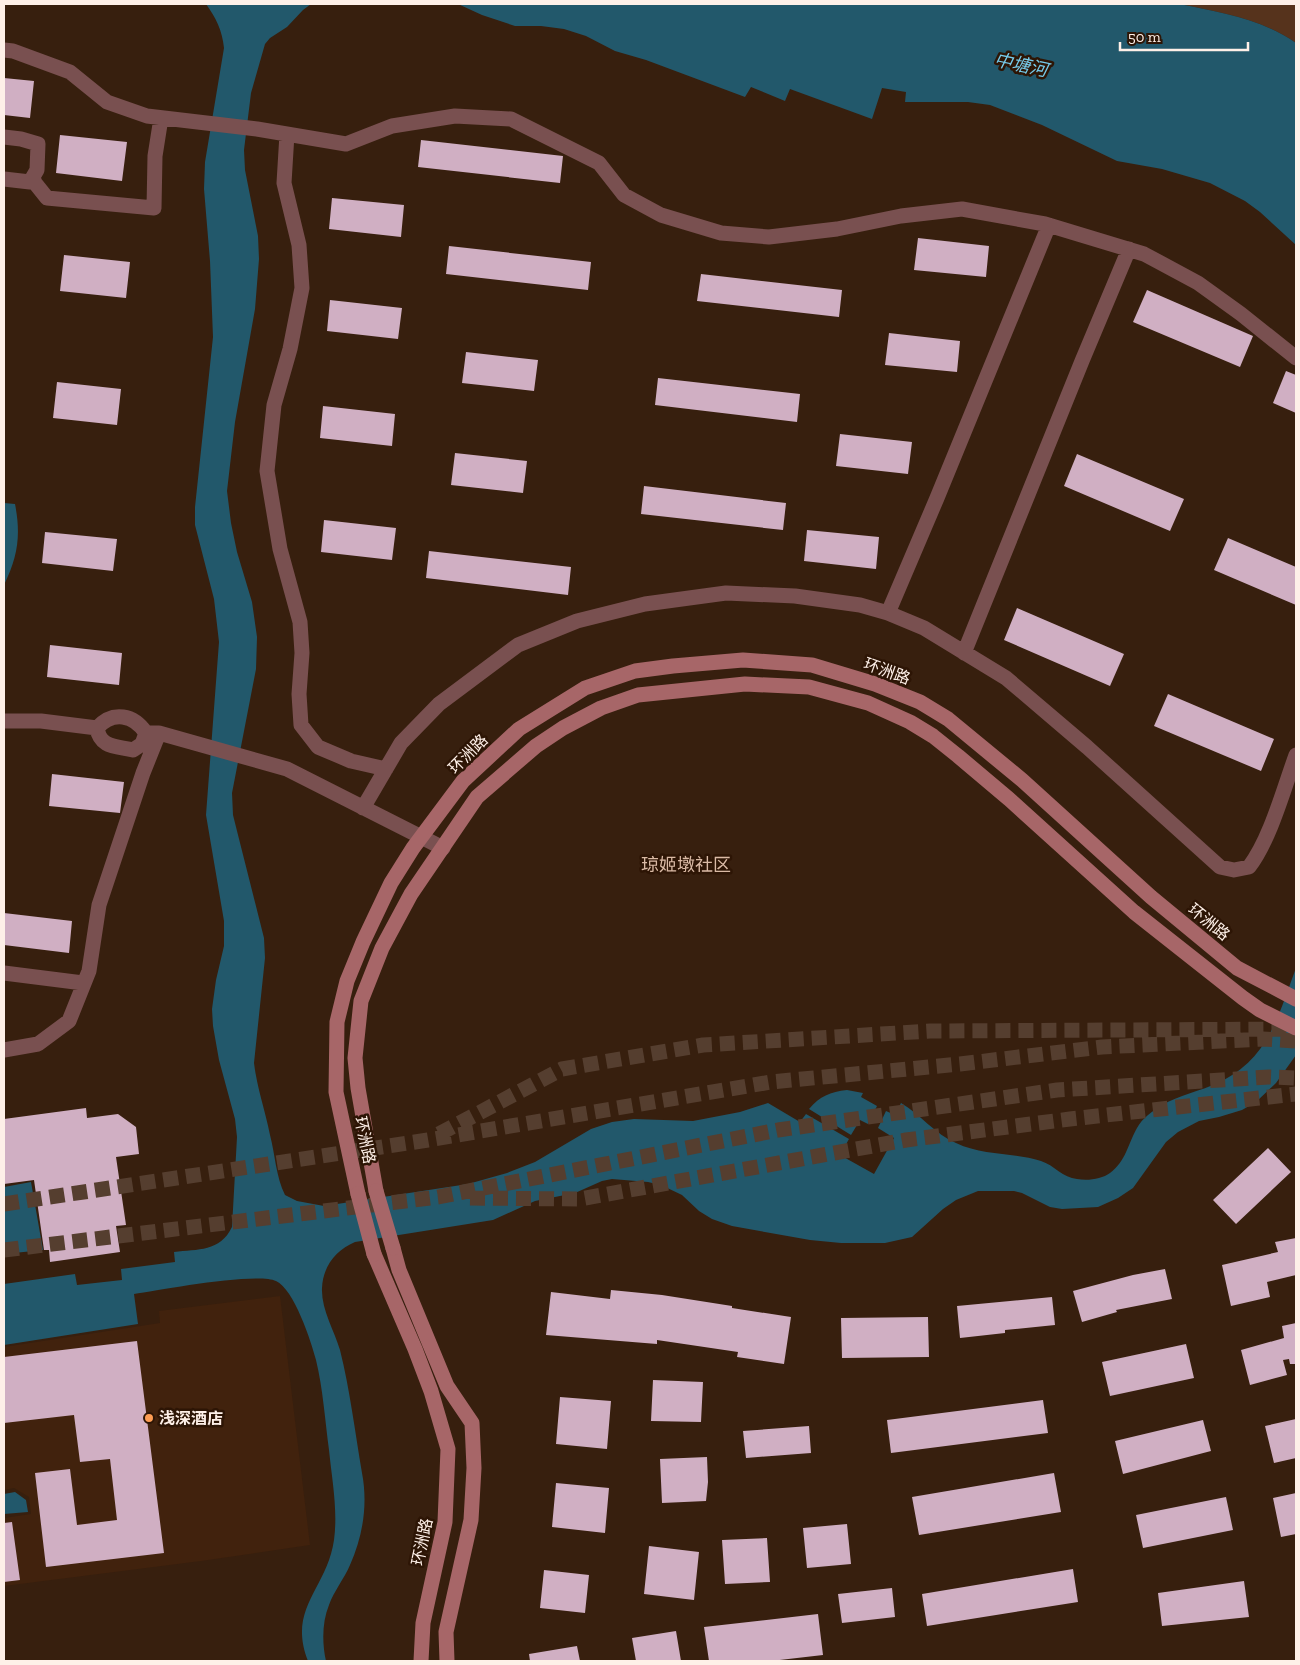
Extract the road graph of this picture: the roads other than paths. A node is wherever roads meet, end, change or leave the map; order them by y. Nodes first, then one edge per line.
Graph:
1 (4, 50) edge
2 (160, 118) junction
3 (287, 134) junction
4 (4, 137) edge
5 (33, 177) junction
6 (4, 179) edge
7 (1049, 225) junction
8 (1129, 249) junction
9 (1296, 358) edge
10 (888, 613) junction
11 (964, 652) junction
12 (4, 721) edge
13 (97, 728) junction
14 (153, 733) junction
15 (1296, 755) edge
16 (386, 769) junction
17 (363, 808) junction
18 (421, 837) junction
19 (443, 848) junction
20 (4, 973) edge
21 (83, 984) junction
22 (1296, 999) edge
23 (1296, 1028) edge
24 (4, 1050) edge
25 (447, 1386) junction
26 (431, 1391) junction
27 (419, 1661) edge
28 (447, 1661) edge

1 - 2 street
2 - 3 street
2 - 5 street
3 - 7 street
3 - 16 street
4 - 5 street
5 - 6 street
7 - 8 street
7 - 10 street
8 - 9 street
8 - 11 street
10 - 11 street
10 - 16 street
11 - 15 street
12 - 13 street
13 - 14 street
13 - 14 street
14 - 17 street
14 - 21 street
16 - 17 street
17 - 18 street
18 - 19 street
18 - 22 street, 环洲路
18 - 26 street, 环洲路, bridge
19 - 23 street, 环洲路
19 - 25 street, 环洲路, bridge
20 - 21 street
21 - 24 street
25 - 26 street
25 - 28 street, 环洲路
26 - 27 street, 环洲路

